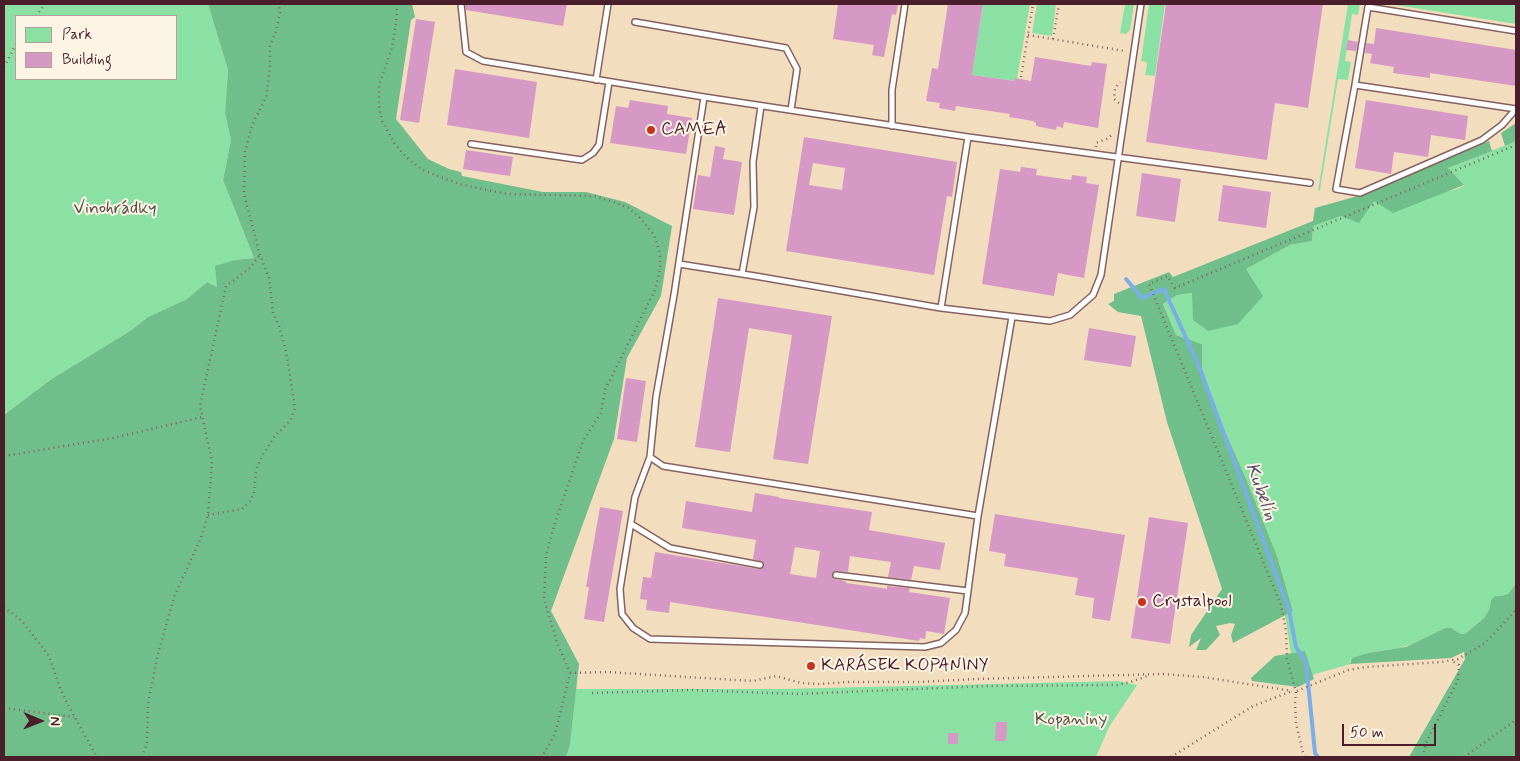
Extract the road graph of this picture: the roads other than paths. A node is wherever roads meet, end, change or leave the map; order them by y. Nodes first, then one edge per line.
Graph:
1 (461, 4) edge
2 (608, 4) edge
3 (905, 4) edge
4 (1141, 4) edge
5 (635, 22) dead end
6 (1516, 31) edge
7 (596, 80) junction
8 (609, 82) junction
9 (1355, 85) junction
10 (704, 97) junction
11 (761, 106) junction
12 (1516, 109) edge
13 (791, 110) junction
14 (892, 126) junction
15 (968, 137) junction
16 (471, 144) dead end
17 (1119, 157) junction
18 (1310, 183) dead end
19 (679, 264) junction
20 (742, 274) junction
21 (941, 308) junction
22 (1012, 317) junction
23 (650, 457) junction
24 (978, 516) junction
25 (630, 524) junction
26 (760, 565) dead end
27 (836, 575) dead end
28 (968, 591) junction

1 - 7 lane
2 - 7 lane
3 - 14 lane
4 - 17 lane
5 - 13 lane
6 - 9 lane
7 - 8 lane
8 - 10 lane
8 - 16 lane
9 - 12 lane
9 - 12 lane
10 - 11 lane
10 - 19 lane
11 - 13 lane
11 - 20 lane
13 - 14 lane
14 - 15 lane
15 - 17 lane
15 - 21 lane
17 - 18 lane
17 - 22 lane
19 - 20 lane
19 - 23 lane
20 - 21 lane
21 - 22 lane
22 - 24 lane
23 - 24 lane
23 - 25 lane
24 - 28 lane
25 - 26 lane
25 - 28 lane
27 - 28 lane

